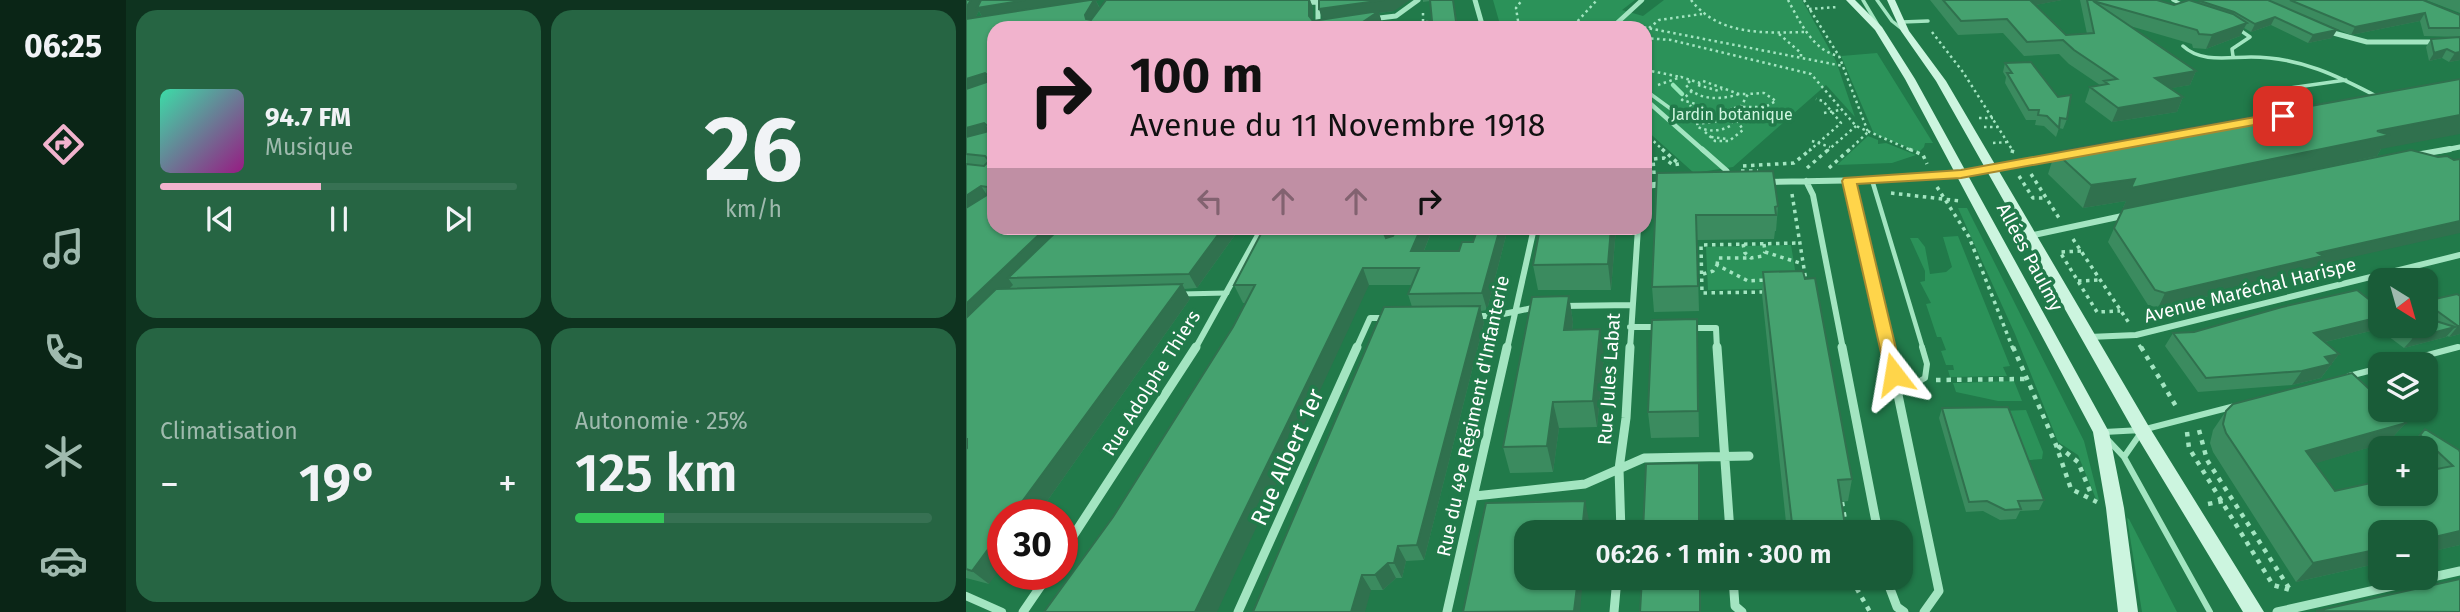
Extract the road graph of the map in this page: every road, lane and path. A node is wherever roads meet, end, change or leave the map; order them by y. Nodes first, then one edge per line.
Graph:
1 (1340, 0) edge
2 (1418, 0) edge
3 (1475, 0) edge
4 (1522, 0) edge
5 (1597, 0) edge
6 (1642, 0) edge
7 (1691, 0) edge
8 (1788, 0) edge
9 (1804, 0) edge
10 (1850, 0) edge
11 (1863, 0) edge
12 (1877, 0) edge
13 (1891, 0) edge
14 (2173, 0) edge
15 (1318, 2) junction
16 (1295, 4) edge
17 (2188, 11) edge
18 (1702, 14) junction
19 (1320, 21) edge
20 (1361, 21) edge
21 (1481, 21) edge
22 (1518, 21) edge
23 (1578, 21) edge
24 (1620, 21) edge
25 (1926, 21) joint
26 (1652, 26) edge
27 (2316, 26) edge
28 (1903, 27) junction
29 (2234, 27) edge
30 (1652, 29) edge
31 (1879, 29) junction
32 (1806, 32) junction
33 (1777, 33) junction
34 (1652, 39) edge
35 (2440, 41) edge
36 (2183, 46) dead end
37 (1839, 56) junction
38 (2233, 56) junction
39 (1939, 57) dead end
40 (1951, 57) junction
41 (1801, 58) junction
42 (1843, 66) junction
43 (1652, 71) edge
44 (1680, 78) junction
45 (2346, 80) junction
46 (1690, 81) junction
47 (1662, 84) dead end
48 (1959, 86) dead end
49 (1972, 86) junction
50 (2290, 88) dead end
51 (1692, 91) junction
52 (1739, 94) junction
53 (1748, 94) junction
54 (1652, 95) edge
55 (2393, 95) edge
56 (2380, 98) junction
57 (1816, 99) dead end
58 (2368, 100) edge
59 (1652, 105) edge
60 (1690, 105) junction
61 (1684, 107) dead end
62 (1671, 109) dead end
63 (1840, 110) junction
64 (1832, 111) junction
65 (1737, 113) junction
66 (1824, 113) dead end
67 (1979, 118) dead end
68 (1993, 118) junction
69 (1736, 120) junction
70 (1694, 124) dead end
71 (1856, 126) junction
72 (1703, 130) dead end
73 (1719, 130) dead end
74 (1868, 131) junction
75 (1652, 140) edge
76 (1812, 141) dead end
77 (2009, 142) dead end
78 (1818, 143) junction
79 (1997, 143) dead end
80 (2460, 146) edge
81 (1830, 147) junction
82 (2012, 154) dead end
83 (1923, 155) dead end
84 (2070, 155) edge
85 (2407, 156) edge
86 (1653, 159) dead end
87 (1770, 163) junction
88 (2019, 164) junction
89 (1744, 166) dead end
90 (1795, 169) dead end
91 (1806, 169) dead end
92 (1991, 169) junction
93 (1771, 170) junction
94 (1727, 171) junction
95 (1961, 174) junction
96 (1872, 180) junction
97 (1806, 181) junction
98 (1821, 181) junction
99 (1849, 181) junction
100 (1742, 182) edge
101 (1754, 182) edge
102 (1719, 183) edge
103 (1731, 183) junction
104 (1675, 184) edge
105 (1652, 186) edge
106 (1792, 194) dead end
107 (2045, 198) junction
108 (1945, 200) dead end
109 (2138, 213) edge
110 (2066, 228) junction
111 (1258, 235) edge
112 (1532, 235) edge
113 (1637, 235) edge
114 (2029, 236) junction
115 (1800, 243) junction
116 (1744, 244) junction
117 (1764, 244) junction
118 (1765, 251) junction
119 (2081, 251) junction
120 (2460, 255) edge
121 (1751, 258) junction
122 (1804, 264) junction
123 (1717, 265) junction
124 (1703, 274) junction
125 (1793, 275) edge
126 (1805, 275) junction
127 (1769, 279) edge
128 (2100, 280) junction
129 (1756, 281) junction
130 (2078, 281) junction
131 (1808, 291) edge
132 (1757, 292) junction
133 (1770, 292) edge
134 (1227, 293) junction
135 (1168, 294) edge
136 (1632, 305) junction
137 (1555, 306) edge
138 (1542, 307) edge
139 (1514, 310) junction
140 (2120, 311) junction
141 (1466, 316) edge
142 (1398, 317) edge
143 (1630, 327) junction
144 (1664, 327) edge
145 (1677, 327) edge
146 (2136, 335) junction
147 (2087, 337) junction
148 (2460, 347) edge
149 (2438, 353) edge
150 (2368, 371) edge
151 (1925, 378) junction
152 (2341, 378) edge
153 (2025, 379) junction
154 (1899, 393) junction
155 (2238, 405) edge
156 (2177, 408) dead end
157 (2186, 419) junction
158 (2142, 430) junction
159 (2199, 430) dead end
160 (2101, 432) junction
161 (2056, 445) junction
162 (1726, 455) junction
163 (1749, 456) dead end
164 (2124, 457) junction
165 (1619, 469) junction
166 (1475, 496) junction
167 (1842, 502) edge
168 (1621, 520) edge
169 (1729, 520) edge
170 (1845, 520) edge
171 (1876, 520) edge
172 (1078, 528) edge
173 (2460, 571) edge
174 (1038, 590) edge
175 (1616, 590) edge
176 (1734, 590) edge
177 (1858, 590) edge
178 (1891, 590) edge
179 (966, 596) edge
180 (1002, 612) edge
181 (1023, 612) edge
182 (1238, 612) edge
183 (1447, 612) edge
184 (1614, 612) edge
185 (1742, 612) edge
186 (1870, 612) edge
187 (1904, 612) edge
188 (1924, 612) edge
189 (2128, 612) edge
190 (2210, 612) edge
191 (2254, 612) edge
192 (2277, 612) edge

1 - 15 street
2 - 20 street
3 - 21 street
4 - 22 path
5 - 23 path
6 - 24 street
7 - 18 path
8 - 32 path
9 - 37 path
10 - 31 main road, Allées Paulmy
11 - 31 lane, Allées Paulmy
12 - 28 lane
13 - 28 main road
14 - 17 lane
15 - 16 street
15 - 19 street
18 - 26 path
18 - 33 path
25 - 28 lane
25 - 40 path
27 - 35 street
28 - 92 main road
29 - 38 lane
30 - 41 path
31 - 95 main road, Allées Paulmy
32 - 33 path
32 - 37 path
33 - 41 path
34 - 63 path
36 - 38 lane
37 - 42 path
38 - 45 lane
39 - 40 path
40 - 49 path
41 - 42 path
42 - 74 path
43 - 44 path
44 - 46 path
44 - 47 path
45 - 50 lane
45 - 56 lane
46 - 51 path
46 - 52 path
48 - 49 path
49 - 68 path
51 - 52 path
51 - 60 path
52 - 53 path
53 - 60 path, bridge
53 - 65 path
54 - 62 lane
55 - 56 street
56 - 58 street
57 - 64 path
59 - 94 street
60 - 61 path
63 - 64 path
63 - 71 path
64 - 66 path
64 - 78 path
65 - 69 path
65 - 70 path
67 - 68 path
68 - 77 path
69 - 72 path
69 - 73 path
71 - 74 path
71 - 81 path
74 - 83 path
74 - 98 path
75 - 86 path
76 - 78 path
78 - 81 path
78 - 87 path
79 - 82 path
80 - 85 street
81 - 91 path
84 - 88 street
87 - 89 path
87 - 93 path
88 - 92 street
88 - 107 path
88 - 107 path
90 - 93 path
92 - 95 street
92 - 114 main road
93 - 94 path
94 - 103 street
95 - 96 street
95 - 160 main road, Allées Paulmy
96 - 99 street
96 - 151 lane
97 - 98 street
97 - 101 street
97 - 171 street
98 - 99 street
99 - 154 street
100 - 103 street
102 - 103 street
104 - 105 street
106 - 115 path
107 - 110 path
108 - 153 path
109 - 110 street
110 - 114 street
110 - 119 path
111 - 134 street, Rue Adolphe Thiers
112 - 139 street, Rue du 49e Régiment d'Infanterie
113 - 136 street, Rue Jules Labat
114 - 147 main road
115 - 117 path
115 - 122 path
116 - 117 path
116 - 121 path
116 - 124 path
117 - 118 path
118 - 121 path
118 - 122 path
119 - 128 path
119 - 130 path
120 - 146 street, Avenue Maréchal Harispe
121 - 123 path
122 - 126 path
123 - 124 path
123 - 129 path
124 - 132 path
125 - 126 path
126 - 131 path
127 - 129 path
128 - 130 path
128 - 140 path
129 - 132 path
130 - 140 path
132 - 133 path
134 - 135 street
134 - 172 street, Rue Adolphe Thiers
136 - 137 street
136 - 143 street, Rue Jules Labat
138 - 139 street
139 - 141 street
139 - 166 street, Rue du 49e Régiment d'Infanterie
140 - 146 path
142 - 182 street, Rue Albert 1er
143 - 144 street
143 - 165 street, Rue Jules Labat
145 - 162 street
146 - 147 street, Avenue Maréchal Harispe
146 - 156 path
147 - 158 main road
148 - 149 lane
150 - 152 lane
151 - 153 path
151 - 154 lane
153 - 161 path
154 - 188 street
155 - 157 lane
157 - 158 lane
157 - 159 path
158 - 160 lane
158 - 164 lane
158 - 191 main road
160 - 164 lane, Allées Paulmy
160 - 189 main road, Allées Paulmy
161 - 161 path
162 - 163 street
162 - 165 street
162 - 169 street
164 - 190 lane, Allées Paulmy
165 - 166 street
165 - 168 street, Rue Jules Labat
166 - 183 street, Rue du 49e Régiment d'Infanterie
167 - 170 path
173 - 192 street
174 - 181 street
175 - 184 street
176 - 185 street
177 - 186 path
178 - 187 street
179 - 180 street

